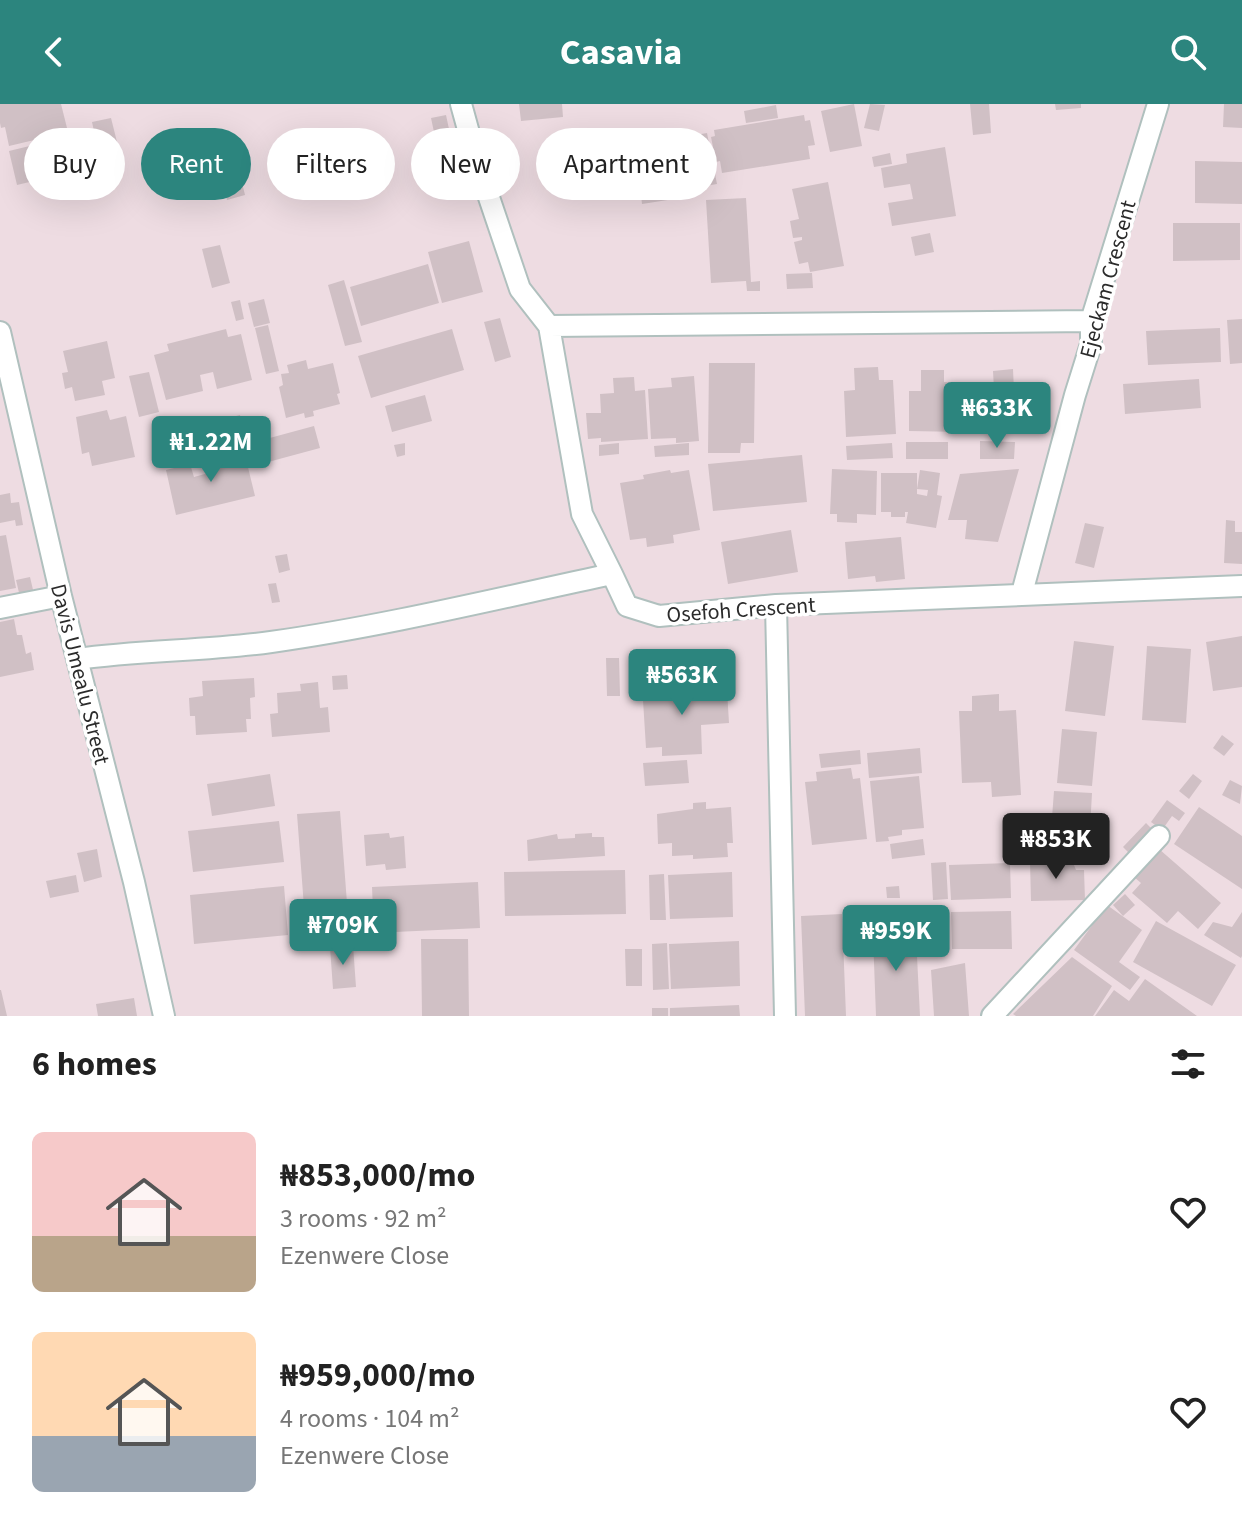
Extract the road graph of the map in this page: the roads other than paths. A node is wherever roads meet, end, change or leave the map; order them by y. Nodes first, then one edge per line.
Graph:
1 (461, 104) edge
2 (1158, 104) edge
3 (1091, 321) junction
4 (549, 326) junction
5 (0, 332) edge
6 (612, 574) junction
7 (1242, 586) edge
8 (1022, 593) junction
9 (61, 596) junction
10 (776, 605) junction
11 (0, 608) edge
12 (77, 659) junction
13 (1159, 836) dead end
14 (164, 1016) edge
15 (785, 1016) edge
16 (992, 1016) edge

1 - 4 street
2 - 3 street, Ejeckam Crescent
3 - 4 street
3 - 8 street, Ejeckam Crescent
4 - 6 street, Osefoh Crescent
5 - 9 street, Davis Umealu Street
6 - 10 street, Osefoh Crescent
6 - 12 street
7 - 8 street, Osefoh Crescent
8 - 10 street, Osefoh Crescent
9 - 11 street
9 - 12 street, Davis Umealu Street
10 - 15 street
12 - 14 street, Davis Umealu Street
13 - 16 street

